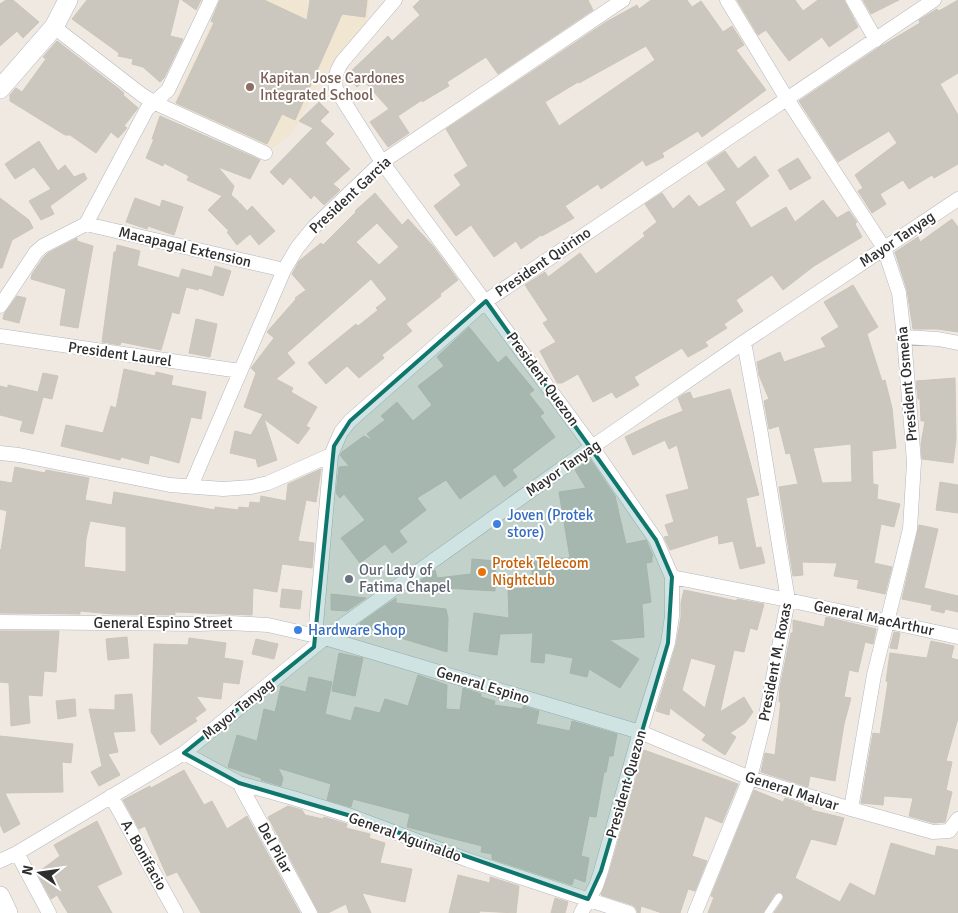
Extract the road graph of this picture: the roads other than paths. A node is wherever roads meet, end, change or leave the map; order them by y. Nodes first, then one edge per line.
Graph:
1 (68, 0) edge
2 (211, 0) edge
3 (395, 0) edge
4 (623, 0) edge
5 (727, 0) edge
6 (853, 0) edge
7 (934, 0) edge
8 (54, 27) junction
9 (876, 40) junction
10 (0, 89) edge
11 (787, 99) junction
12 (155, 103) junction
13 (265, 153) dead end
14 (382, 162) junction
15 (958, 199) edge
16 (86, 224) junction
17 (884, 248) junction
18 (284, 270) junction
19 (486, 301) junction
20 (0, 306) edge
21 (0, 336) edge
22 (904, 336) junction
23 (744, 342) junction
24 (958, 343) edge
25 (240, 371) junction
26 (592, 447) junction
27 (0, 453) edge
28 (331, 455) junction
29 (191, 486) junction
30 (672, 577) junction
31 (788, 600) junction
32 (887, 621) junction
33 (0, 622) edge
34 (320, 637) junction
35 (958, 637) edge
36 (640, 732) junction
37 (184, 753) junction
38 (750, 778) junction
39 (239, 783) junction
40 (111, 796) junction
41 (851, 809) junction
42 (958, 819) edge
43 (17, 853) junction
44 (0, 861) edge
45 (0, 896) edge
46 (779, 897) dead end
47 (588, 900) junction
48 (8, 913) edge
49 (49, 913) edge
50 (176, 913) edge
51 (310, 913) edge
52 (581, 913) edge
53 (629, 913) edge
54 (695, 913) edge
55 (768, 913) edge

1 - 8 street
2 - 12 street
3 - 14 street, President Quezon
4 - 14 street, President Garcia
5 - 11 street, President Osmeña
6 - 9 street
7 - 9 street, President Quirino
8 - 10 street
8 - 12 street
9 - 11 street, President Quirino
11 - 17 street, President Osmeña
11 - 19 street, President Quirino
12 - 13 street
12 - 16 street
14 - 18 street, President Garcia
14 - 19 street, President Quezon
15 - 17 street, Mayor Tanyag
16 - 18 street, Macapagal Extension
16 - 20 street
17 - 22 street, President Osmeña
17 - 23 street, Mayor Tanyag
18 - 25 street, President Garcia
19 - 26 street, President Quezon
19 - 28 street, President Quirino
21 - 25 street, President Laurel
22 - 24 street
22 - 32 street, President Osmeña
23 - 26 street, Mayor Tanyag
23 - 31 street, President M. Roxas
25 - 29 street, President Garcia
26 - 30 street, President Quezon
26 - 34 street, Mayor Tanyag
27 - 29 street
28 - 29 street
28 - 34 street, President Quirino
30 - 31 street, General MacArthur
30 - 36 street, President Quezon
31 - 32 street, General MacArthur
31 - 38 street, President M. Roxas
32 - 35 street, General MacArthur
32 - 41 street, President Osmeña
33 - 34 street, General Espino Street
34 - 36 street, General Espino
34 - 37 street, Mayor Tanyag
36 - 38 street, General Malvar
36 - 47 street, President Quezon
37 - 39 street, General Aguinaldo
37 - 40 street, Mayor Tanyag
38 - 41 street, General Malvar
38 - 54 street, President M. Roxas
39 - 47 street, General Aguinaldo
39 - 51 street, Del Pilar
40 - 43 street, Mayor Tanyag
40 - 50 street, A. Bonifacio
41 - 42 street, General Malvar
43 - 44 street, Mayor Tanyag
43 - 49 street
45 - 48 street
46 - 55 lane
47 - 52 street, President Quezon
47 - 53 street, General Aguinaldo

